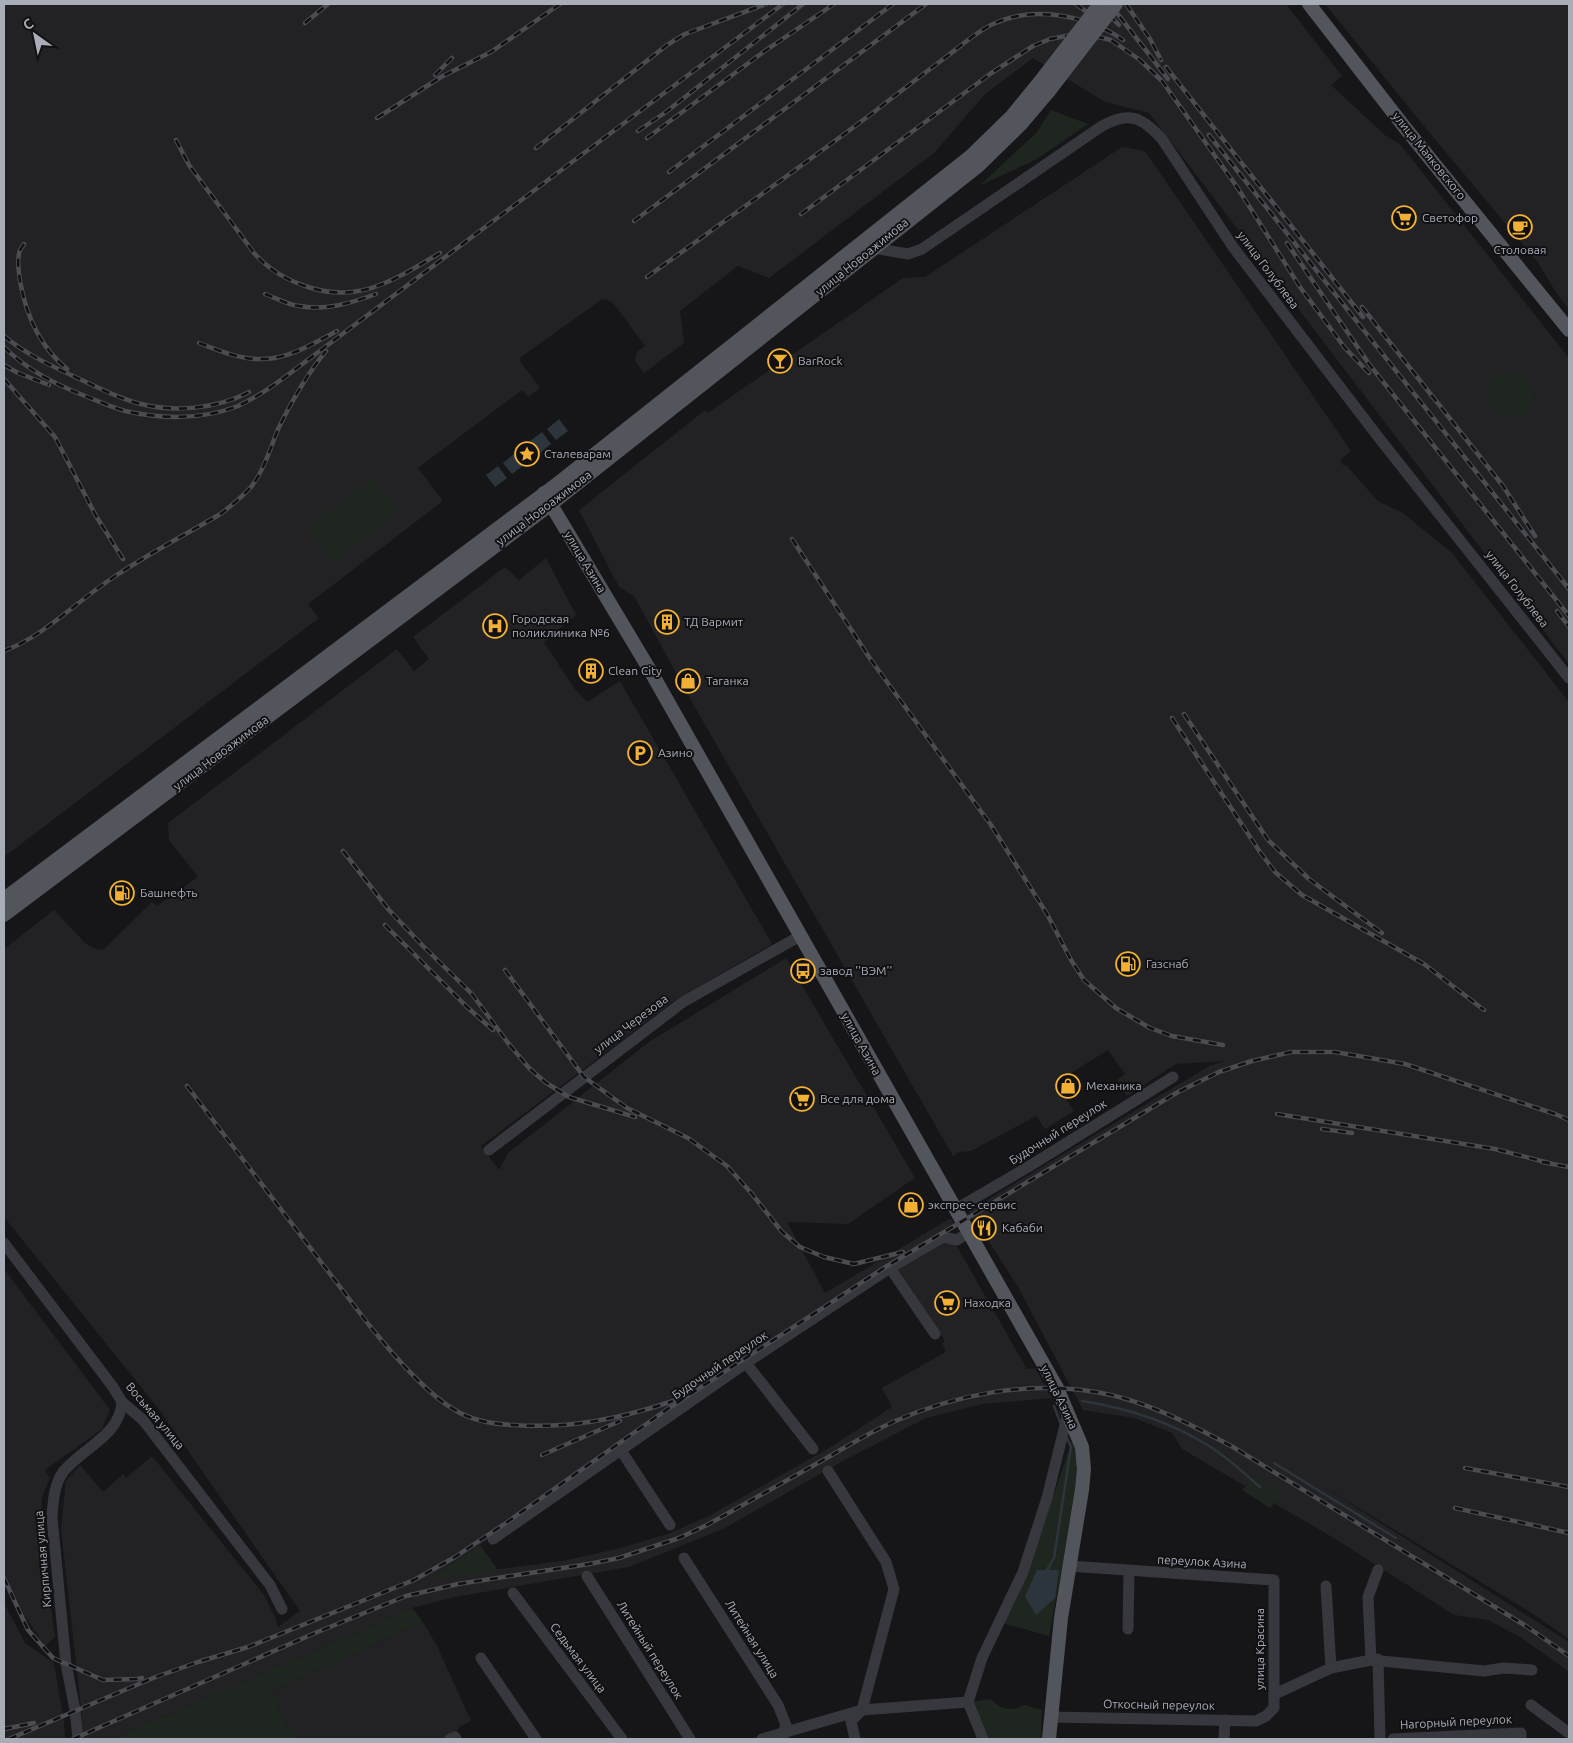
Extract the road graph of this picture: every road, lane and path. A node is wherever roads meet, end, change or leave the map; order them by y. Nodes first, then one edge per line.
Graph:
1 (1100, 4) edge
2 (1116, 4) edge
3 (1309, 4) edge
4 (1044, 87) junction
5 (873, 248) junction
6 (1569, 330) edge
7 (547, 499) junction
8 (1569, 678) edge
9 (4, 899) edge
10 (4, 915) edge
11 (800, 936) junction
12 (1173, 1077) dead end
13 (489, 1150) dead end
14 (956, 1210) junction
15 (969, 1232) junction
16 (4, 1243) edge
17 (890, 1268) junction
18 (935, 1334) dead end
19 (746, 1363) junction
20 (122, 1402) junction
21 (1068, 1414) junction
22 (620, 1449) junction
23 (813, 1449) dead end
24 (828, 1471) dead end
25 (670, 1525) dead end
26 (493, 1539) dead end
27 (684, 1558) dead end
28 (1069, 1566) junction
29 (1378, 1570) dead end
30 (1129, 1571) junction
31 (587, 1576) dead end
32 (1274, 1580) joint
33 (1326, 1586) dead end
34 (513, 1593) dead end
35 (282, 1609) dead end
36 (1128, 1628) dead end
37 (481, 1658) dead end
38 (1374, 1660) junction
39 (1331, 1668) junction
40 (1532, 1670) dead end
41 (1275, 1694) junction
42 (968, 1702) junction
43 (1531, 1705) dead end
44 (862, 1710) junction
45 (1266, 1716) joint
46 (1051, 1717) junction
47 (1225, 1720) junction
48 (1569, 1733) edge
49 (783, 1736) edge
50 (1521, 1736) edge
51 (78, 1739) edge
52 (450, 1739) edge
53 (456, 1739) edge
54 (536, 1739) edge
55 (622, 1739) edge
56 (690, 1739) edge
57 (762, 1739) edge
58 (855, 1739) edge
59 (983, 1739) edge
60 (1049, 1739) edge
61 (1224, 1739) edge
62 (1380, 1739) edge
63 (1393, 1739) edge

1 - 4 main road, улица Новоажимова, bridge
2 - 4 main road, улица Новоажимова, bridge
3 - 6 main road, улица Маяковского
4 - 5 main road, улица Новоажимова
4 - 7 main road, улица Новоажимова
5 - 7 main road, улица Новоажимова
5 - 8 street, улица Голублева
7 - 9 main road, улица Новоажимова
7 - 10 main road, улица Новоажимова
7 - 11 main road, улица Азина
11 - 13 street, улица Черезова
11 - 14 main road, улица Азина
12 - 14 street, Будочный переулок
14 - 15 main road, улица Азина
15 - 17 street, Будочный переулок
15 - 21 main road, улица Азина
16 - 20 street, Восьмая улица
17 - 18 street
17 - 19 street, Будочный переулок
19 - 22 street, Будочный переулок
19 - 23 street
20 - 35 street, Восьмая улица
20 - 51 street, Кирпичная улица
21 - 28 main road, улица Азина
21 - 42 street
22 - 25 street
22 - 26 street, Будочный переулок
24 - 44 street
27 - 49 street, Литейная улица
28 - 30 street, переулок Азина
28 - 46 main road, улица Азина
29 - 38 street
30 - 32 street, переулок Азина
30 - 36 street
31 - 56 street, Литейный переулок
32 - 41 street, улица Красина
33 - 39 street
34 - 55 street, Седьмая улица
37 - 54 street
38 - 39 street
38 - 40 street
38 - 62 street
39 - 41 street
41 - 45 street, улица Красина
42 - 44 street
42 - 59 street
43 - 48 street
44 - 49 street
44 - 58 street
45 - 47 street, Откосный переулок
46 - 47 street, Откосный переулок
46 - 60 main road, улица Азина
47 - 61 street
49 - 57 street
50 - 63 street, Нагорный переулок
52 - 53 street

